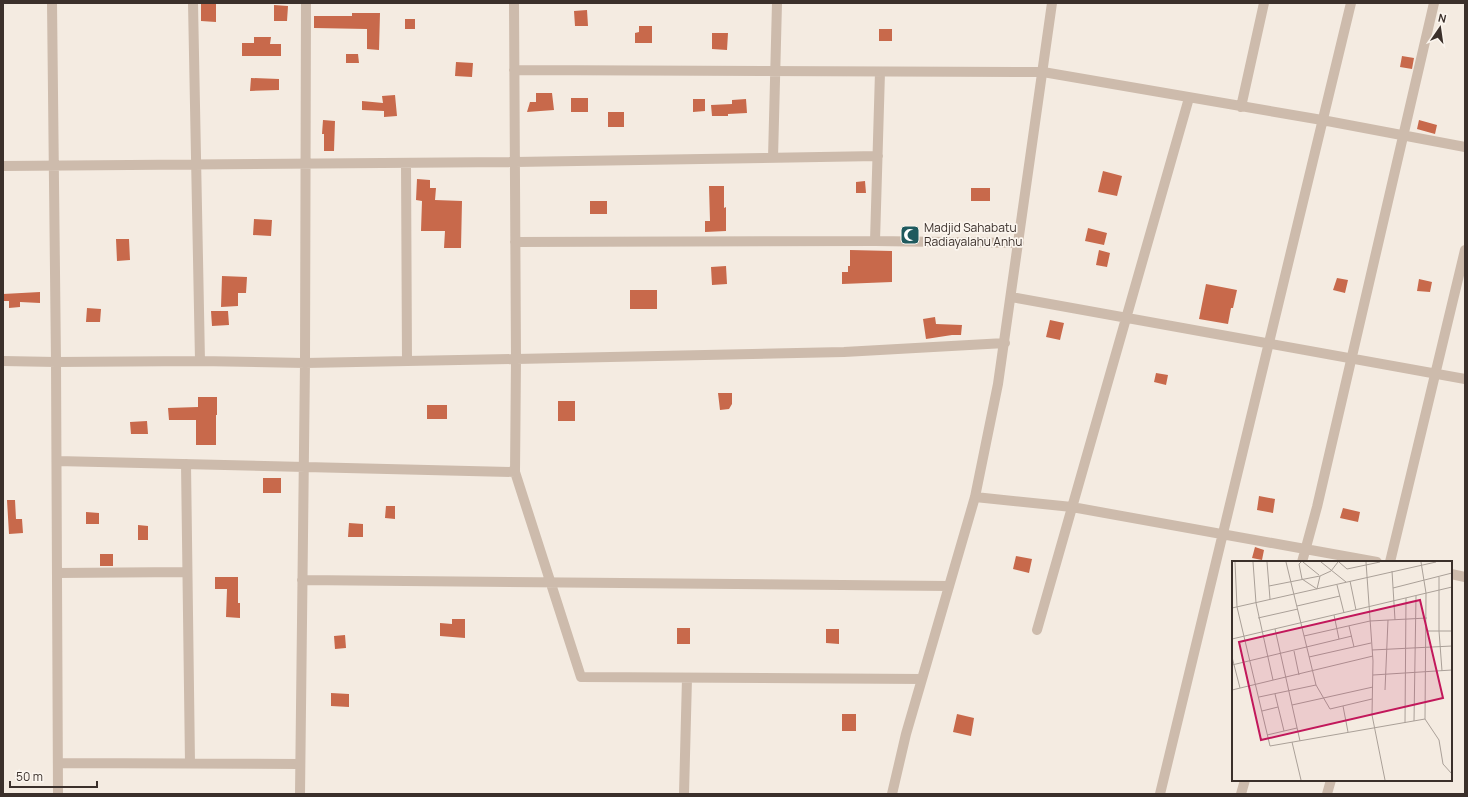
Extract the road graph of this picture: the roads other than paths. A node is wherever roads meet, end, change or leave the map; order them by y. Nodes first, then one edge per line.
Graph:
1 (52, 3) edge
2 (193, 3) edge
3 (306, 3) edge
4 (514, 3) edge
5 (777, 3) edge
6 (1052, 3) edge
7 (1264, 3) edge
8 (1351, 3) edge
9 (1434, 3) edge
10 (514, 70) junction
11 (775, 71) junction
12 (880, 72) junction
13 (1043, 72) junction
14 (1189, 98) junction
15 (1241, 107) junction
16 (1322, 120) junction
17 (1403, 135) junction
18 (1465, 147) edge
19 (878, 156) junction
20 (773, 158) junction
21 (515, 162) junction
22 (406, 163) junction
23 (196, 164) junction
24 (306, 164) junction
25 (54, 165) junction
26 (3, 166) edge
27 (515, 242) junction
28 (875, 242) junction
29 (1019, 243) junction
30 (1465, 251) edge
31 (1011, 297) junction
32 (1126, 318) junction
33 (1005, 343) junction
34 (1268, 343) junction
35 (1352, 358) junction
36 (516, 359) junction
37 (3, 360) edge
38 (200, 361) junction
39 (407, 361) junction
40 (56, 362) junction
41 (305, 363) junction
42 (1435, 374) junction
43 (1465, 379) edge
44 (57, 461) junction
45 (186, 464) junction
46 (304, 467) junction
47 (515, 472) junction
48 (975, 497) junction
49 (1072, 507) junction
50 (1222, 534) junction
51 (1306, 549) junction
52 (1302, 561) edge
53 (1371, 561) edge
54 (1390, 561) edge
55 (187, 572) junction
56 (57, 573) junction
57 (1452, 574) edge
58 (1465, 577) edge
59 (302, 580) junction
60 (550, 582) junction
61 (949, 586) junction
62 (1037, 630) dead end
63 (687, 678) junction
64 (922, 679) junction
65 (58, 763) junction
66 (190, 763) junction
67 (300, 764) junction
68 (1245, 781) edge
69 (1331, 781) edge
70 (58, 794) edge
71 (300, 794) edge
72 (684, 794) edge
73 (892, 794) edge
74 (1160, 794) edge
75 (1241, 794) edge
76 (1327, 794) edge

1 - 25 street
2 - 23 street
3 - 24 street
4 - 10 street
5 - 11 street
6 - 13 street
7 - 15 street
8 - 16 street
9 - 17 street
10 - 11 street
10 - 21 street
11 - 12 street
11 - 20 street
12 - 13 street
12 - 19 street
13 - 14 street
13 - 29 street
14 - 15 street
14 - 32 street
15 - 16 street
16 - 17 street
16 - 34 street
17 - 18 street
17 - 35 street
19 - 20 street
19 - 28 street
20 - 21 street
21 - 22 street
21 - 27 street
22 - 24 street
22 - 39 street
23 - 24 street
23 - 25 street
23 - 38 street
24 - 41 street
25 - 26 street
25 - 40 street
27 - 28 street
27 - 36 street
28 - 29 street
29 - 31 street
30 - 42 street
31 - 32 street
31 - 33 street
32 - 34 street
32 - 49 street
33 - 36 street
33 - 48 street
34 - 35 street
34 - 50 street
35 - 42 street
35 - 51 street
36 - 39 street
36 - 47 street
37 - 40 street
38 - 40 street
38 - 41 street
39 - 41 street
40 - 44 street
41 - 46 street
42 - 43 street
42 - 54 street
44 - 45 street
44 - 56 street
45 - 46 street
45 - 55 street
46 - 47 street
46 - 59 street
47 - 60 street
48 - 49 street
48 - 61 street
49 - 50 street
49 - 62 street
50 - 51 street
50 - 74 street
51 - 52 street
51 - 53 street
55 - 56 street
55 - 66 street
56 - 65 street
57 - 58 street
59 - 60 street
59 - 67 street
60 - 61 street
60 - 63 street
61 - 64 street
63 - 64 street
63 - 72 street
64 - 73 street
65 - 66 street
65 - 70 street
66 - 67 street
67 - 71 street
68 - 75 street
69 - 76 street

